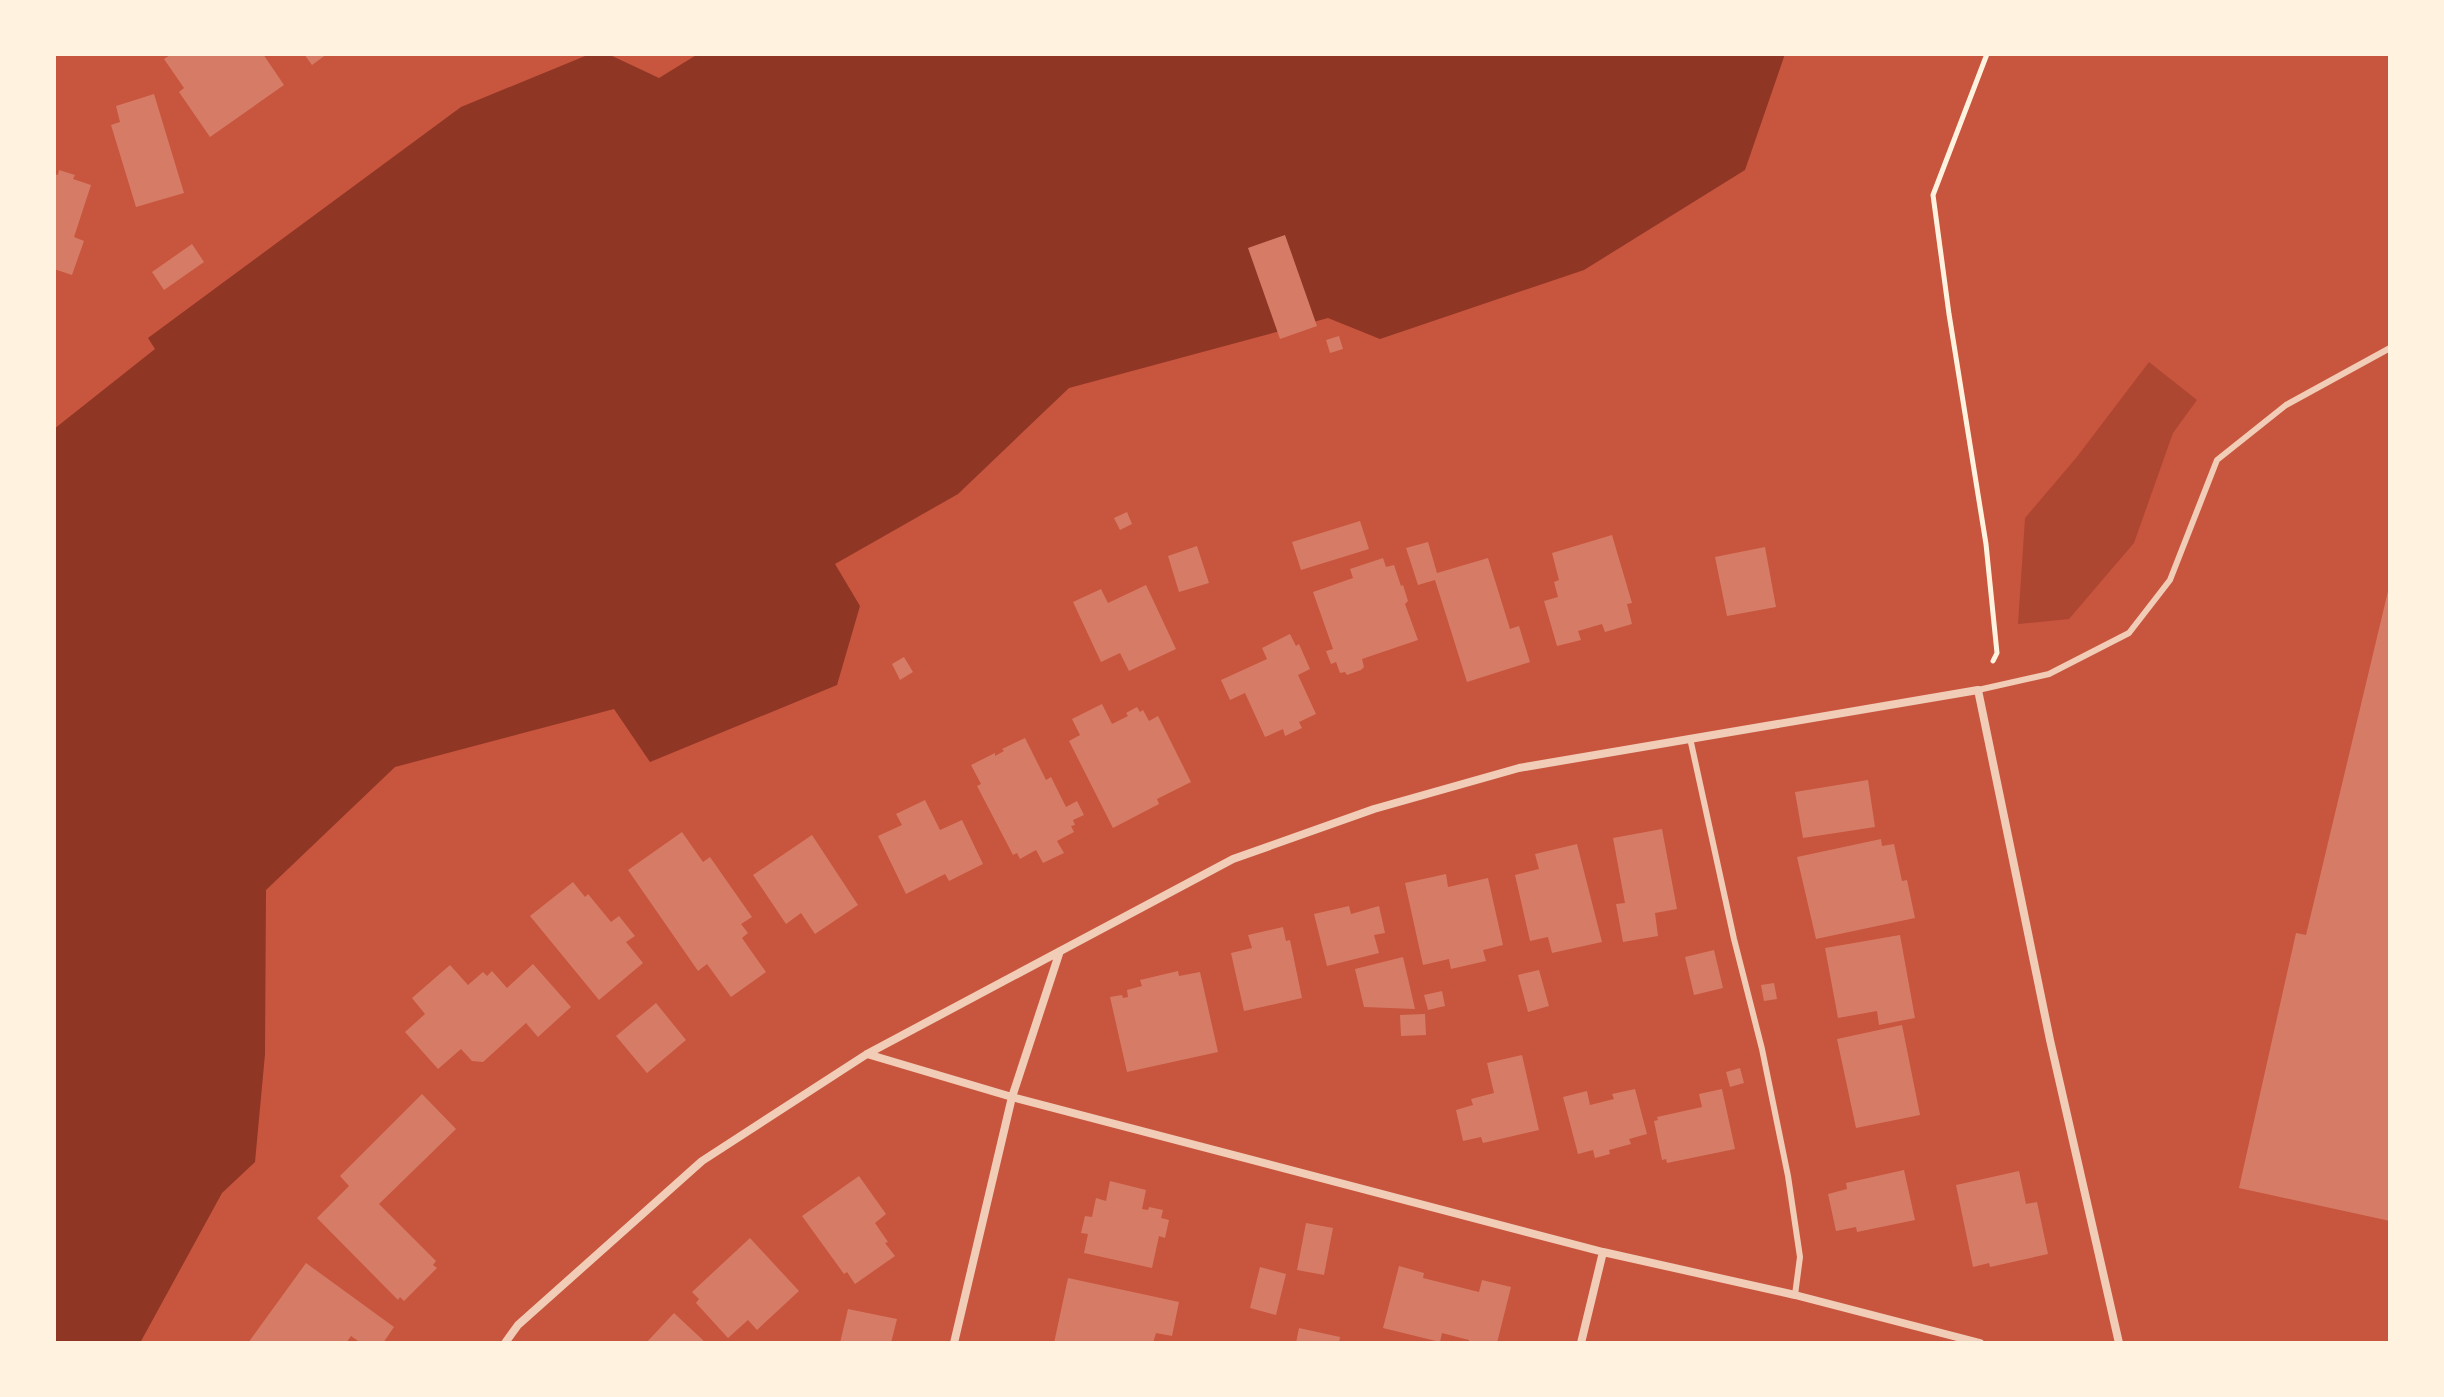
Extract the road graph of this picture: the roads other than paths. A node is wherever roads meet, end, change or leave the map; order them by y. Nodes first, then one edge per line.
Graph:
1 (2390, 348) edge
2 (1978, 690) junction
3 (1690, 738) junction
4 (1060, 951) junction
5 (867, 1054) junction
6 (1012, 1097) junction
7 (1603, 1252) junction
8 (1795, 1295) junction
9 (505, 1343) edge
10 (954, 1343) edge
11 (1581, 1343) edge
12 (1980, 1343) edge
13 (2119, 1343) edge

1 - 2 lane
2 - 3 street
2 - 13 street
3 - 4 street
3 - 8 lane
4 - 5 street
4 - 6 street
5 - 6 street
5 - 9 street
6 - 7 street
6 - 10 street
7 - 8 street
7 - 11 street
8 - 12 street

